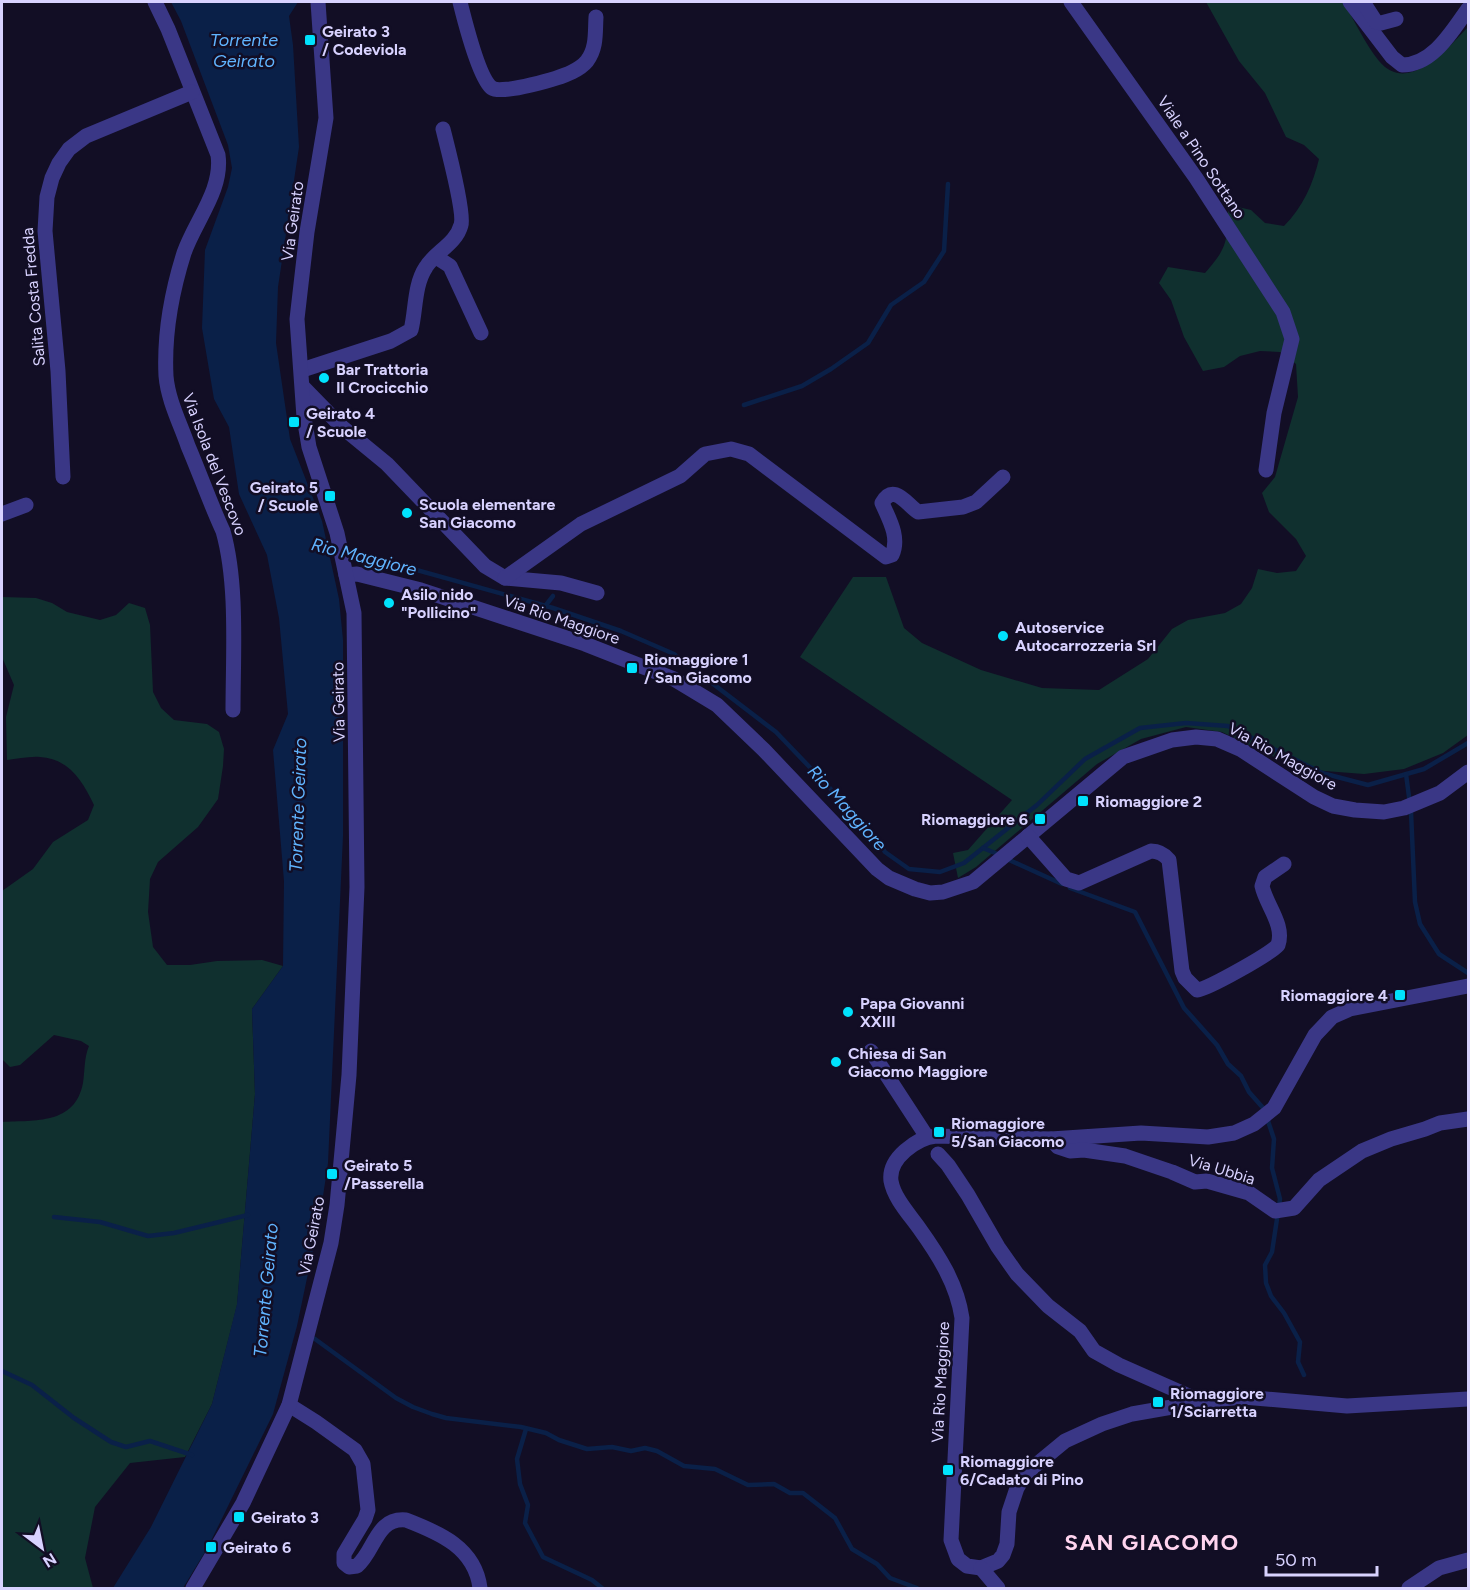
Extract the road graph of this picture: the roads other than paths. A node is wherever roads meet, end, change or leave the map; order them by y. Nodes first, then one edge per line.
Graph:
1 (155, 2) edge
2 (318, 2) edge
3 (460, 2) edge
4 (1071, 2) edge
5 (1350, 2) edge
6 (1363, 2) edge
7 (1468, 9) edge
8 (596, 17) dead end
9 (1396, 19) dead end
10 (192, 92) junction
11 (443, 129) dead end
12 (436, 256) junction
13 (482, 333) dead end
14 (302, 370) junction
15 (303, 387) junction
16 (1266, 470) dead end
17 (63, 477) dead end
18 (1002, 477) dead end
19 (26, 505) dead end
20 (2, 514) edge
21 (346, 571) junction
22 (505, 578) junction
23 (597, 593) dead end
24 (233, 710) dead end
25 (1468, 772) edge
26 (1028, 836) junction
27 (1284, 864) dead end
28 (1468, 986) edge
29 (872, 1051) dead end
30 (1468, 1119) edge
31 (927, 1137) junction
32 (1051, 1139) junction
33 (938, 1154) dead end
34 (1468, 1399) edge
35 (1192, 1403) junction
36 (289, 1405) junction
37 (1468, 1560) edge
38 (981, 1568) junction
39 (194, 1588) edge
40 (480, 1588) edge
41 (998, 1588) edge
42 (1409, 1588) edge

1 - 10 street, Via Isola del Vescovo
2 - 14 street, Via Geirato
3 - 8 street
4 - 16 street, Viale a Pino Sottano
5 - 7 street
6 - 9 street
10 - 17 street, Salita Costa Fredda
10 - 24 street, Via Isola del Vescovo
11 - 12 street
12 - 13 street
12 - 14 street
14 - 15 street, Via Geirato
15 - 21 street, Via Geirato
15 - 22 street
18 - 22 street
19 - 20 street
21 - 26 street, Via Rio Maggiore
21 - 36 street, Via Geirato
22 - 23 street
25 - 26 street, Via Rio Maggiore
26 - 27 street
28 - 32 street
29 - 31 street
30 - 32 street, Via Ubbia
31 - 32 street
31 - 38 street, Via Rio Maggiore
33 - 35 street
34 - 35 street
35 - 38 street
36 - 39 street, Via Geirato
36 - 40 street
37 - 42 street
38 - 41 street

